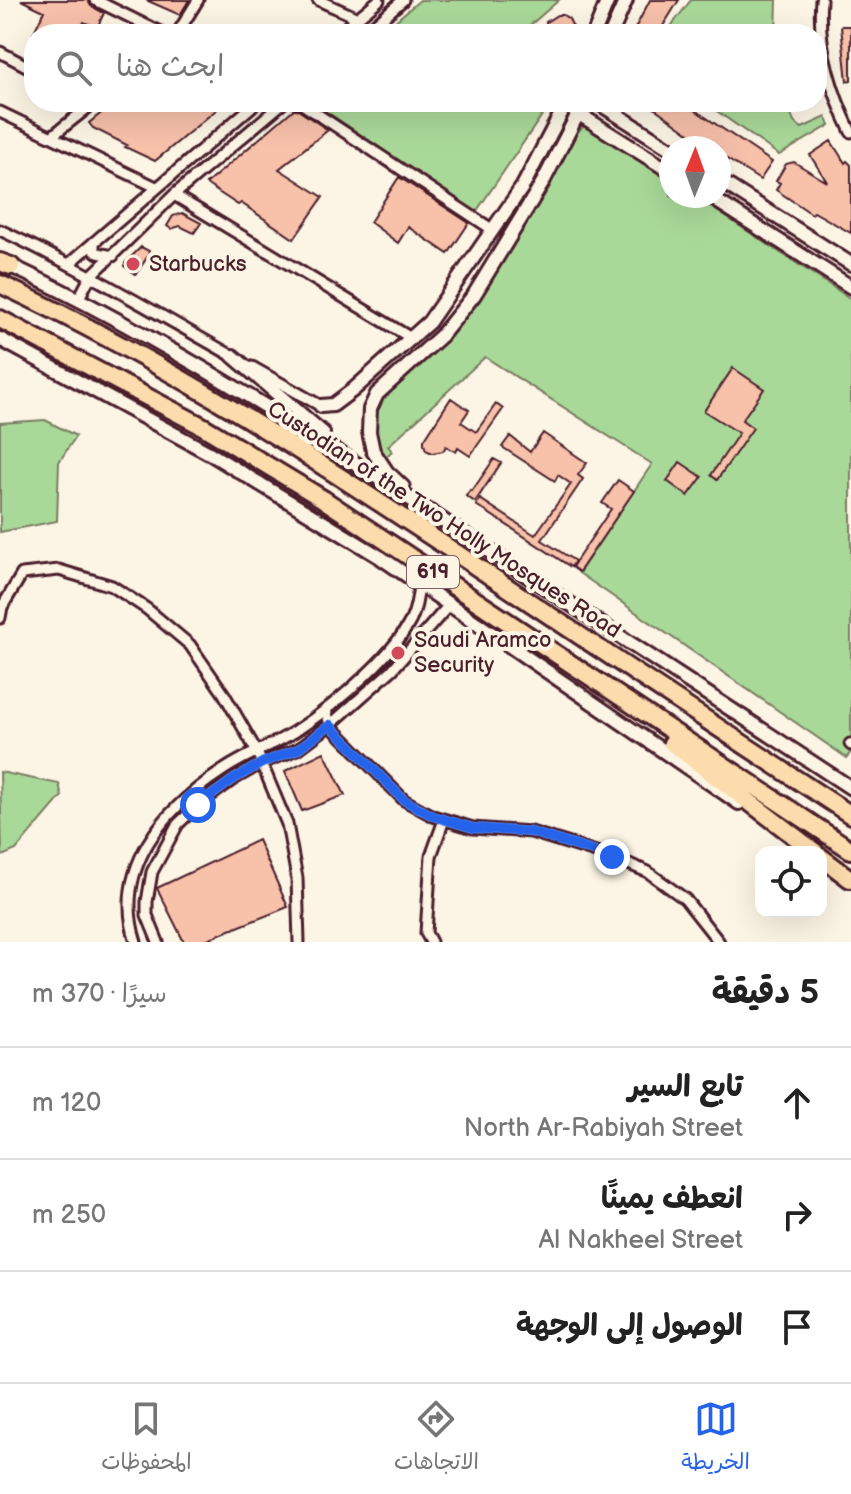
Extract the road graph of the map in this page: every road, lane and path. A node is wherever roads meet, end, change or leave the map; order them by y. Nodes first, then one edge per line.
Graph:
1 (95, 0) edge
2 (198, 0) edge
3 (318, 0) edge
4 (379, 0) edge
5 (403, 0) edge
6 (608, 0) edge
7 (626, 0) edge
8 (821, 0) edge
9 (358, 18) junction
10 (144, 24) edge
11 (183, 24) edge
12 (350, 24) edge
13 (375, 24) edge
14 (598, 24) edge
15 (615, 24) edge
16 (822, 24) edge
17 (0, 52) edge
18 (24, 65) edge
19 (827, 70) edge
20 (0, 112) edge
21 (82, 112) edge
22 (245, 112) edge
23 (272, 112) edge
24 (314, 112) edge
25 (562, 112) edge
26 (578, 112) edge
27 (588, 112) edge
28 (613, 112) edge
29 (851, 132) edge
30 (52, 136) junction
31 (659, 141) edge
32 (659, 163) edge
33 (156, 187) junction
34 (731, 188) edge
35 (174, 195) junction
36 (728, 208) edge
37 (0, 230) edge
38 (493, 230) junction
39 (94, 242) junction
40 (113, 256) junction
41 (4, 263) edge
42 (70, 263) junction
43 (851, 264) edge
44 (90, 277) junction
45 (0, 284) edge
46 (851, 287) edge
47 (79, 298) junction
48 (0, 319) edge
49 (411, 338) junction
50 (0, 339) edge
51 (233, 356) junction
52 (321, 406) joint
53 (362, 467) junction
54 (425, 508) junction
55 (419, 584) junction
56 (449, 605) junction
57 (0, 618) edge
58 (547, 648) junction
59 (326, 710) junction
60 (330, 725) junction
61 (257, 752) junction
62 (262, 763) junction
63 (851, 788) edge
64 (851, 815) edge
65 (444, 820) junction
66 (804, 846) edge
67 (805, 846) edge
68 (851, 850) edge
69 (827, 862) edge
70 (851, 879) edge
71 (136, 942) edge
72 (158, 942) edge
73 (299, 942) edge
74 (431, 942) edge
75 (719, 942) edge

1 - 10 street
2 - 11 street
3 - 9 street
4 - 9 street
5 - 13 street
6 - 14 main road
7 - 15 main road
8 - 16 street
9 - 12 street
17 - 18 street
19 - 29 street
20 - 30 street
21 - 30 street
22 - 33 street
23 - 35 street
24 - 38 street
25 - 38 main road
26 - 54 main road
27 - 32 main road
28 - 31 main road
30 - 33 street
33 - 39 street
34 - 43 main road
35 - 40 street
35 - 49 street
36 - 46 main road
37 - 42 street
38 - 49 main road
39 - 40 street
39 - 42 street
40 - 44 street
41 - 47 main road
42 - 44 street
44 - 47 street
44 - 51 street
45 - 64 highway, Custodian of the Two Holly Mosques Road / 619
47 - 53 main road
48 - 58 highway, 619
49 - 52 main road
50 - 55 main road
51 - 52 street
51 - 53 main road
53 - 54 main road
54 - 63 main road
55 - 56 main road
55 - 59 street
56 - 60 street
56 - 66 main road
57 - 61 street
58 - 67 highway
58 - 68 highway, 619
59 - 60 street
59 - 61 street
60 - 62 street
60 - 65 street
61 - 62 street
61 - 71 street
62 - 72 street
62 - 73 street
65 - 74 street
65 - 75 street
69 - 70 highway

